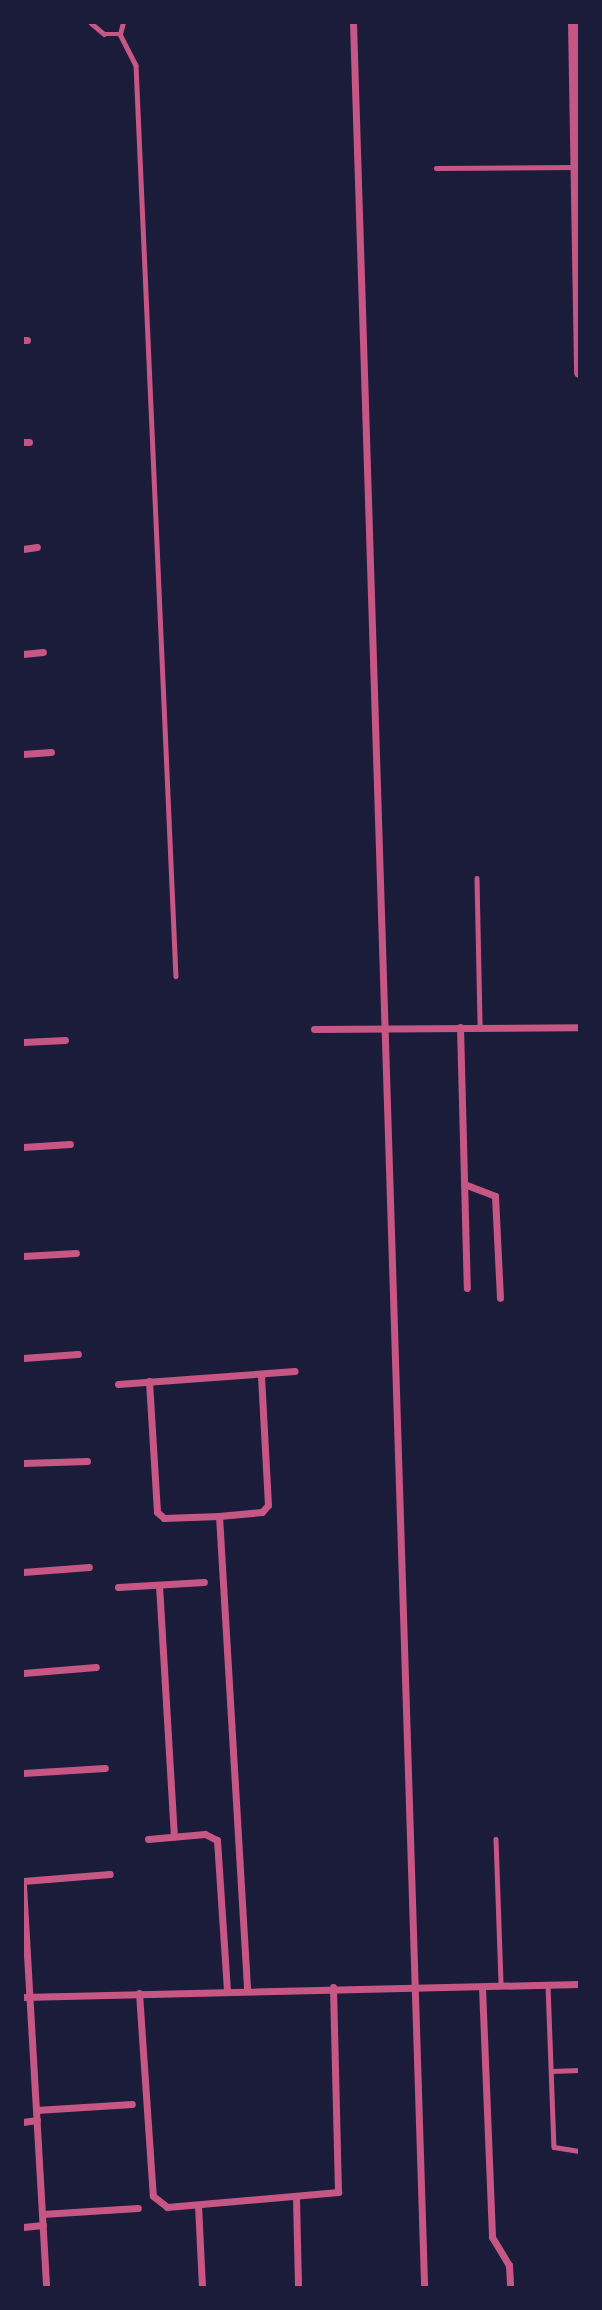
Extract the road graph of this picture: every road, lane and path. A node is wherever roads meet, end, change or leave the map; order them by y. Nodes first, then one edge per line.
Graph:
1 (91, 23) edge
2 (123, 23) edge
3 (353, 23) edge
4 (573, 23) edge
5 (120, 34) junction
6 (576, 39) edge
7 (575, 167) junction
8 (436, 169) dead end
9 (579, 373) edge
10 (37, 547) dead end
11 (23, 549) edge
12 (43, 652) dead end
13 (23, 653) edge
14 (51, 752) dead end
15 (23, 754) edge
16 (477, 878) dead end
17 (176, 975) dead end
18 (460, 1027) junction
19 (480, 1027) junction
20 (579, 1027) edge
21 (386, 1028) junction
22 (314, 1029) dead end
23 (65, 1040) dead end
24 (23, 1042) edge
25 (70, 1144) dead end
26 (23, 1147) edge
27 (464, 1184) junction
28 (76, 1253) dead end
29 (23, 1256) edge
30 (467, 1289) dead end
31 (500, 1298) dead end
32 (78, 1354) dead end
33 (23, 1358) edge
34 (295, 1371) dead end
35 (261, 1374) junction
36 (149, 1381) junction
37 (118, 1384) dead end
38 (87, 1461) dead end
39 (23, 1463) edge
40 (219, 1516) junction
41 (89, 1567) dead end
42 (23, 1572) edge
43 (204, 1582) dead end
44 (159, 1585) junction
45 (118, 1587) dead end
46 (96, 1667) dead end
47 (23, 1673) edge
48 (105, 1768) dead end
49 (23, 1773) edge
50 (174, 1837) junction
51 (148, 1839) dead end
52 (496, 1839) dead end
53 (110, 1874) dead end
54 (23, 1883) edge
55 (548, 1984) junction
56 (579, 1984) edge
57 (500, 1986) junction
58 (333, 1987) junction
59 (414, 1987) junction
60 (482, 1987) junction
61 (247, 1989) junction
62 (227, 1990) junction
63 (139, 1993) junction
64 (26, 1996) edge
65 (579, 2070) edge
66 (551, 2071) junction
67 (132, 2104) dead end
68 (36, 2110) junction
69 (37, 2120) junction
70 (23, 2122) edge
71 (579, 2151) edge
72 (296, 2199) junction
73 (198, 2205) junction
74 (138, 2208) dead end
75 (42, 2214) junction
76 (43, 2225) junction
77 (23, 2227) edge
78 (46, 2287) edge
79 (202, 2287) edge
80 (298, 2287) edge
81 (424, 2287) edge
82 (510, 2287) edge

1 - 5 lane
2 - 5 lane
3 - 21 street
4 - 6 street
5 - 17 lane
6 - 7 street
7 - 8 lane
7 - 9 street
10 - 11 street
12 - 13 street
14 - 15 street
16 - 19 lane
18 - 19 street
18 - 21 street
18 - 27 street
19 - 20 street
21 - 22 street
21 - 59 street
23 - 24 street
25 - 26 street
27 - 30 street
27 - 31 street
28 - 29 street
32 - 33 street
34 - 35 street
35 - 36 street
35 - 40 street
36 - 37 street
36 - 40 street
38 - 39 street
40 - 61 street
41 - 42 street
43 - 44 street
44 - 45 street
44 - 50 street
46 - 47 street
48 - 49 street
50 - 51 street
50 - 62 street
52 - 57 lane
53 - 54 street
54 - 64 street
55 - 56 street
55 - 57 street
55 - 66 lane
57 - 60 street
58 - 59 street
58 - 61 street
58 - 72 street
59 - 60 street
59 - 81 street
60 - 82 street
61 - 62 street
62 - 63 street
63 - 64 street
63 - 73 street
64 - 68 street
65 - 66 lane
66 - 71 lane
67 - 68 street
68 - 69 street
69 - 70 street
69 - 75 street
72 - 73 street
72 - 80 street
73 - 79 street
74 - 75 street
75 - 76 street
76 - 77 street
76 - 78 street

